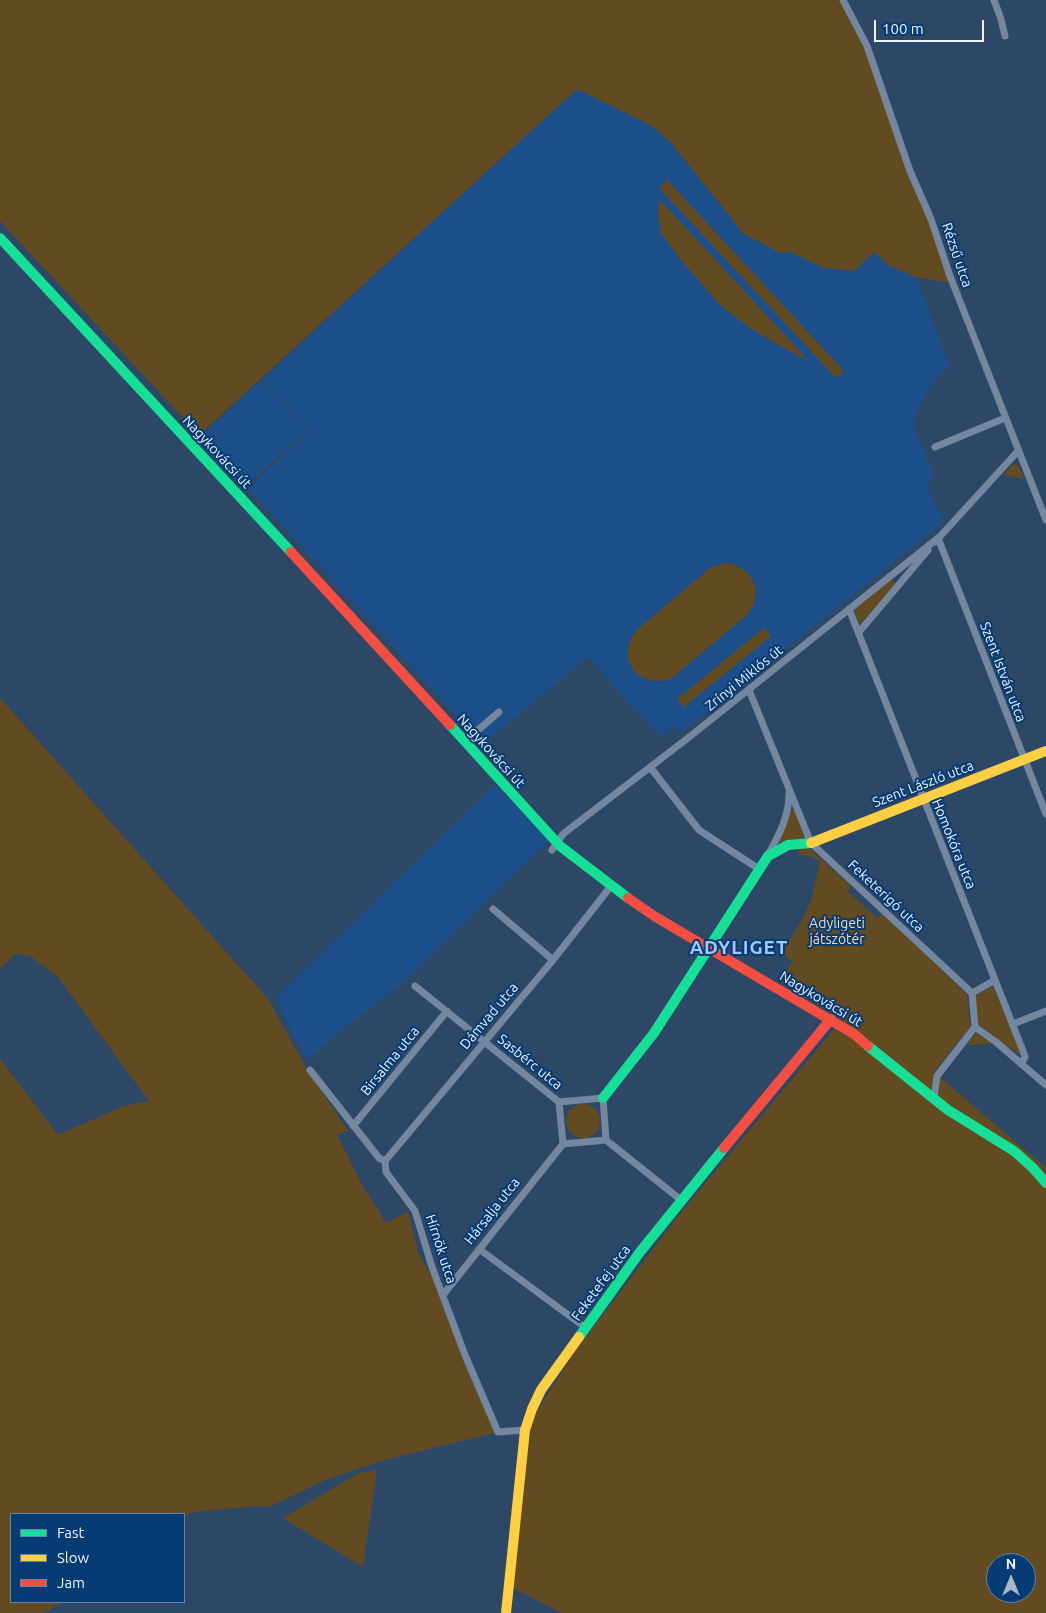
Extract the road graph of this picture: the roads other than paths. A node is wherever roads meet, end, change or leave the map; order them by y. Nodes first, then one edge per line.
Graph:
1 (843, 0) edge
2 (994, 0) edge
3 (1004, 36) dead end
4 (0, 238) edge
5 (1005, 418) junction
6 (935, 446) dead end
7 (1018, 451) junction
8 (1046, 520) edge
9 (938, 538) junction
10 (850, 609) junction
11 (859, 632) junction
12 (749, 690) junction
13 (499, 712) dead end
14 (464, 742) junction
15 (1046, 752) edge
16 (1024, 759) junction
17 (650, 767) junction
18 (789, 789) junction
19 (923, 799) junction
20 (1046, 814) edge
21 (558, 842) junction
22 (811, 843) junction
23 (768, 856) junction
24 (759, 869) junction
25 (611, 886) junction
26 (493, 909) dead end
27 (711, 946) junction
28 (553, 960) junction
29 (995, 980) junction
30 (415, 986) dead end
31 (972, 993) junction
32 (447, 1011) junction
33 (1046, 1011) edge
34 (831, 1019) junction
35 (1012, 1024) junction
36 (975, 1028) junction
37 (484, 1041) junction
38 (1021, 1064) junction
39 (310, 1070) dead end
40 (1046, 1085) edge
41 (603, 1098) junction
42 (934, 1098) junction
43 (559, 1102) junction
44 (353, 1126) junction
45 (606, 1140) junction
46 (563, 1144) junction
47 (386, 1162) junction
48 (1046, 1183) edge
49 (681, 1200) junction
50 (479, 1249) junction
51 (442, 1294) junction
52 (586, 1328) junction
53 (525, 1430) junction
54 (506, 1613) edge

1 - 5 street, Rézsű utca
2 - 3 street
4 - 14 street, Nagykovácsi út
5 - 6 street
5 - 7 street, Rézsű utca
7 - 8 street, Rézsű utca
7 - 9 street, Zrínyi Miklós út
9 - 10 street, Zrínyi Miklós út
9 - 11 street, Zrínyi Miklós út
9 - 16 street, Szent István utca
10 - 11 street, Homokóra utca
10 - 12 street, Zrínyi Miklós út
11 - 19 street, Homokóra utca
12 - 17 street, Zrínyi Miklós út
12 - 18 street, Feketerigó utca
13 - 14 street
14 - 21 street, Nagykovácsi út
15 - 16 street, Szent László utca
16 - 19 street, Szent László utca
16 - 20 street, Szent István utca
17 - 21 street, Zrínyi Miklós út
17 - 24 street
18 - 22 street, Feketerigó utca
18 - 23 street
19 - 22 street, Szent László utca
19 - 29 street, Homokóra utca
21 - 25 street, Nagykovácsi út
22 - 23 street, Szent László utca
22 - 31 street, Feketerigó utca
23 - 24 street
24 - 27 street
25 - 27 street, Nagykovácsi út
25 - 28 street, Dámvad utca
26 - 28 street
27 - 34 street, Nagykovácsi út
27 - 41 street
28 - 37 street, Dámvad utca
29 - 31 street
29 - 35 street, Homokóra utca
30 - 32 street, Sasbérc utca
31 - 36 street
32 - 37 street, Sasbérc utca
32 - 44 street, Birsalma utca
33 - 35 street
34 - 42 street, Nagykovácsi út
34 - 49 street, Feketefej utca
35 - 38 street, Homokóra utca
36 - 38 street
36 - 42 street
37 - 43 street, Sasbérc utca
37 - 47 street, Dámvad utca
38 - 40 street
39 - 44 street, Hírnök utca
41 - 43 street
41 - 45 street
42 - 48 street, Nagykovácsi út
43 - 46 street
44 - 47 street, Hírnök utca
45 - 46 street
45 - 49 street
46 - 50 street, Hársalja utca
47 - 51 street, Hírnök utca
49 - 52 street, Feketefej utca
50 - 51 street, Hársalja utca
50 - 52 street
51 - 53 street, Hírnök utca
52 - 53 street, Feketefej utca
53 - 54 street, Feketefej utca

